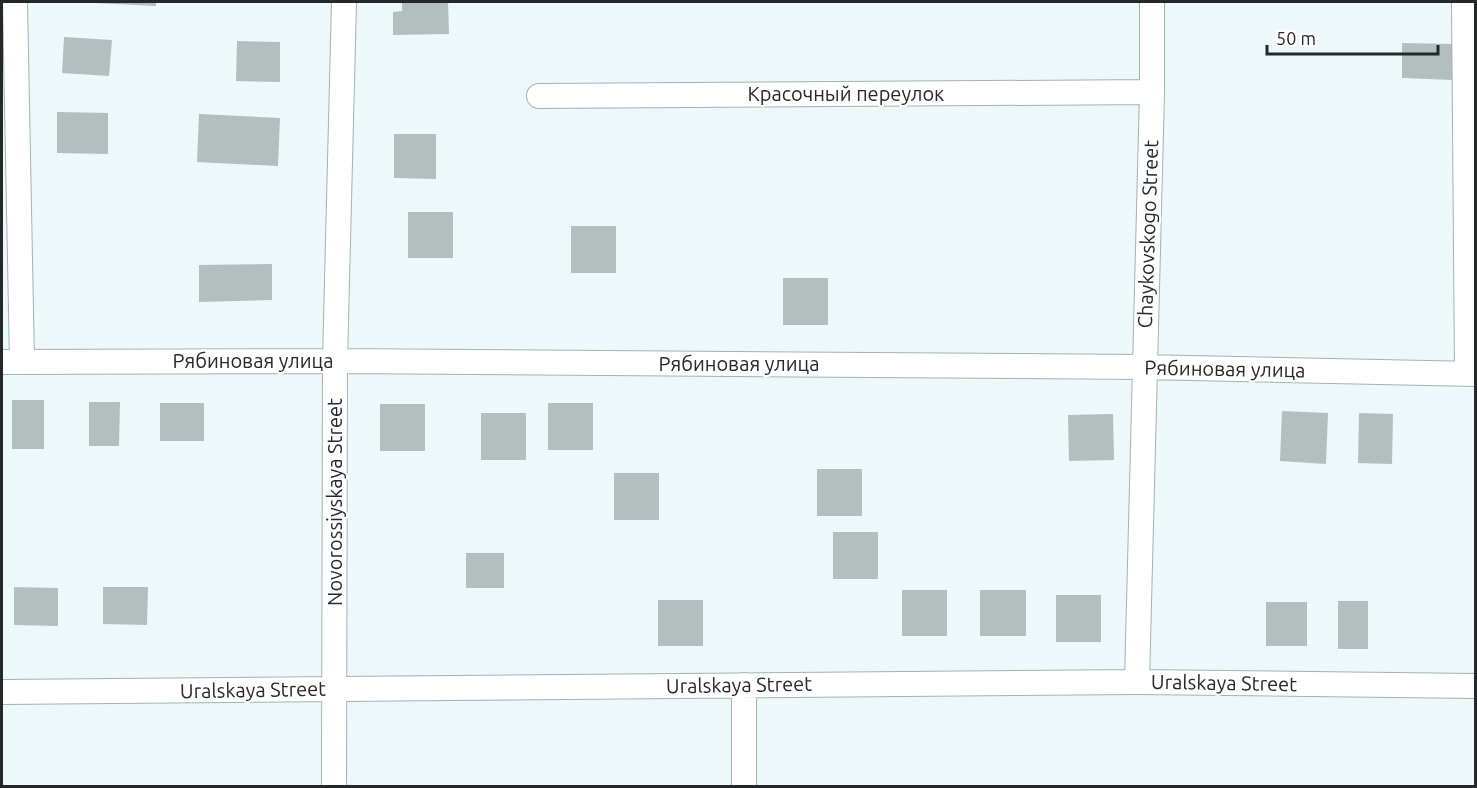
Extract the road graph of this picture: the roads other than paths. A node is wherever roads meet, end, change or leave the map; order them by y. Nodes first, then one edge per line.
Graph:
1 (15, 2) edge
2 (344, 2) edge
3 (1152, 2) edge
4 (1464, 2) edge
5 (1152, 92) junction
6 (539, 96) dead end
7 (335, 361) junction
8 (12, 362) edge
9 (1144, 367) junction
10 (1471, 374) edge
11 (1137, 682) junction
12 (744, 685) junction
13 (1476, 686) edge
14 (335, 689) junction
15 (2, 692) edge
16 (334, 786) edge
17 (744, 786) edge

1 - 8 street
2 - 7 street, Novorossiyskaya Street
3 - 5 street, Chaykovskogo Street
4 - 10 street
5 - 6 street, Красочный переулок
5 - 9 street, Chaykovskogo Street
7 - 8 street, Рябиновая улица
7 - 9 street, Рябиновая улица
7 - 14 street, Novorossiyskaya Street
9 - 10 street, Рябиновая улица
9 - 11 street, Chaykovskogo Street
11 - 12 street, Uralskaya Street
11 - 13 street, Uralskaya Street
12 - 14 street, Uralskaya Street
12 - 17 street
14 - 15 street, Uralskaya Street
14 - 16 street, Novorossiyskaya Street

